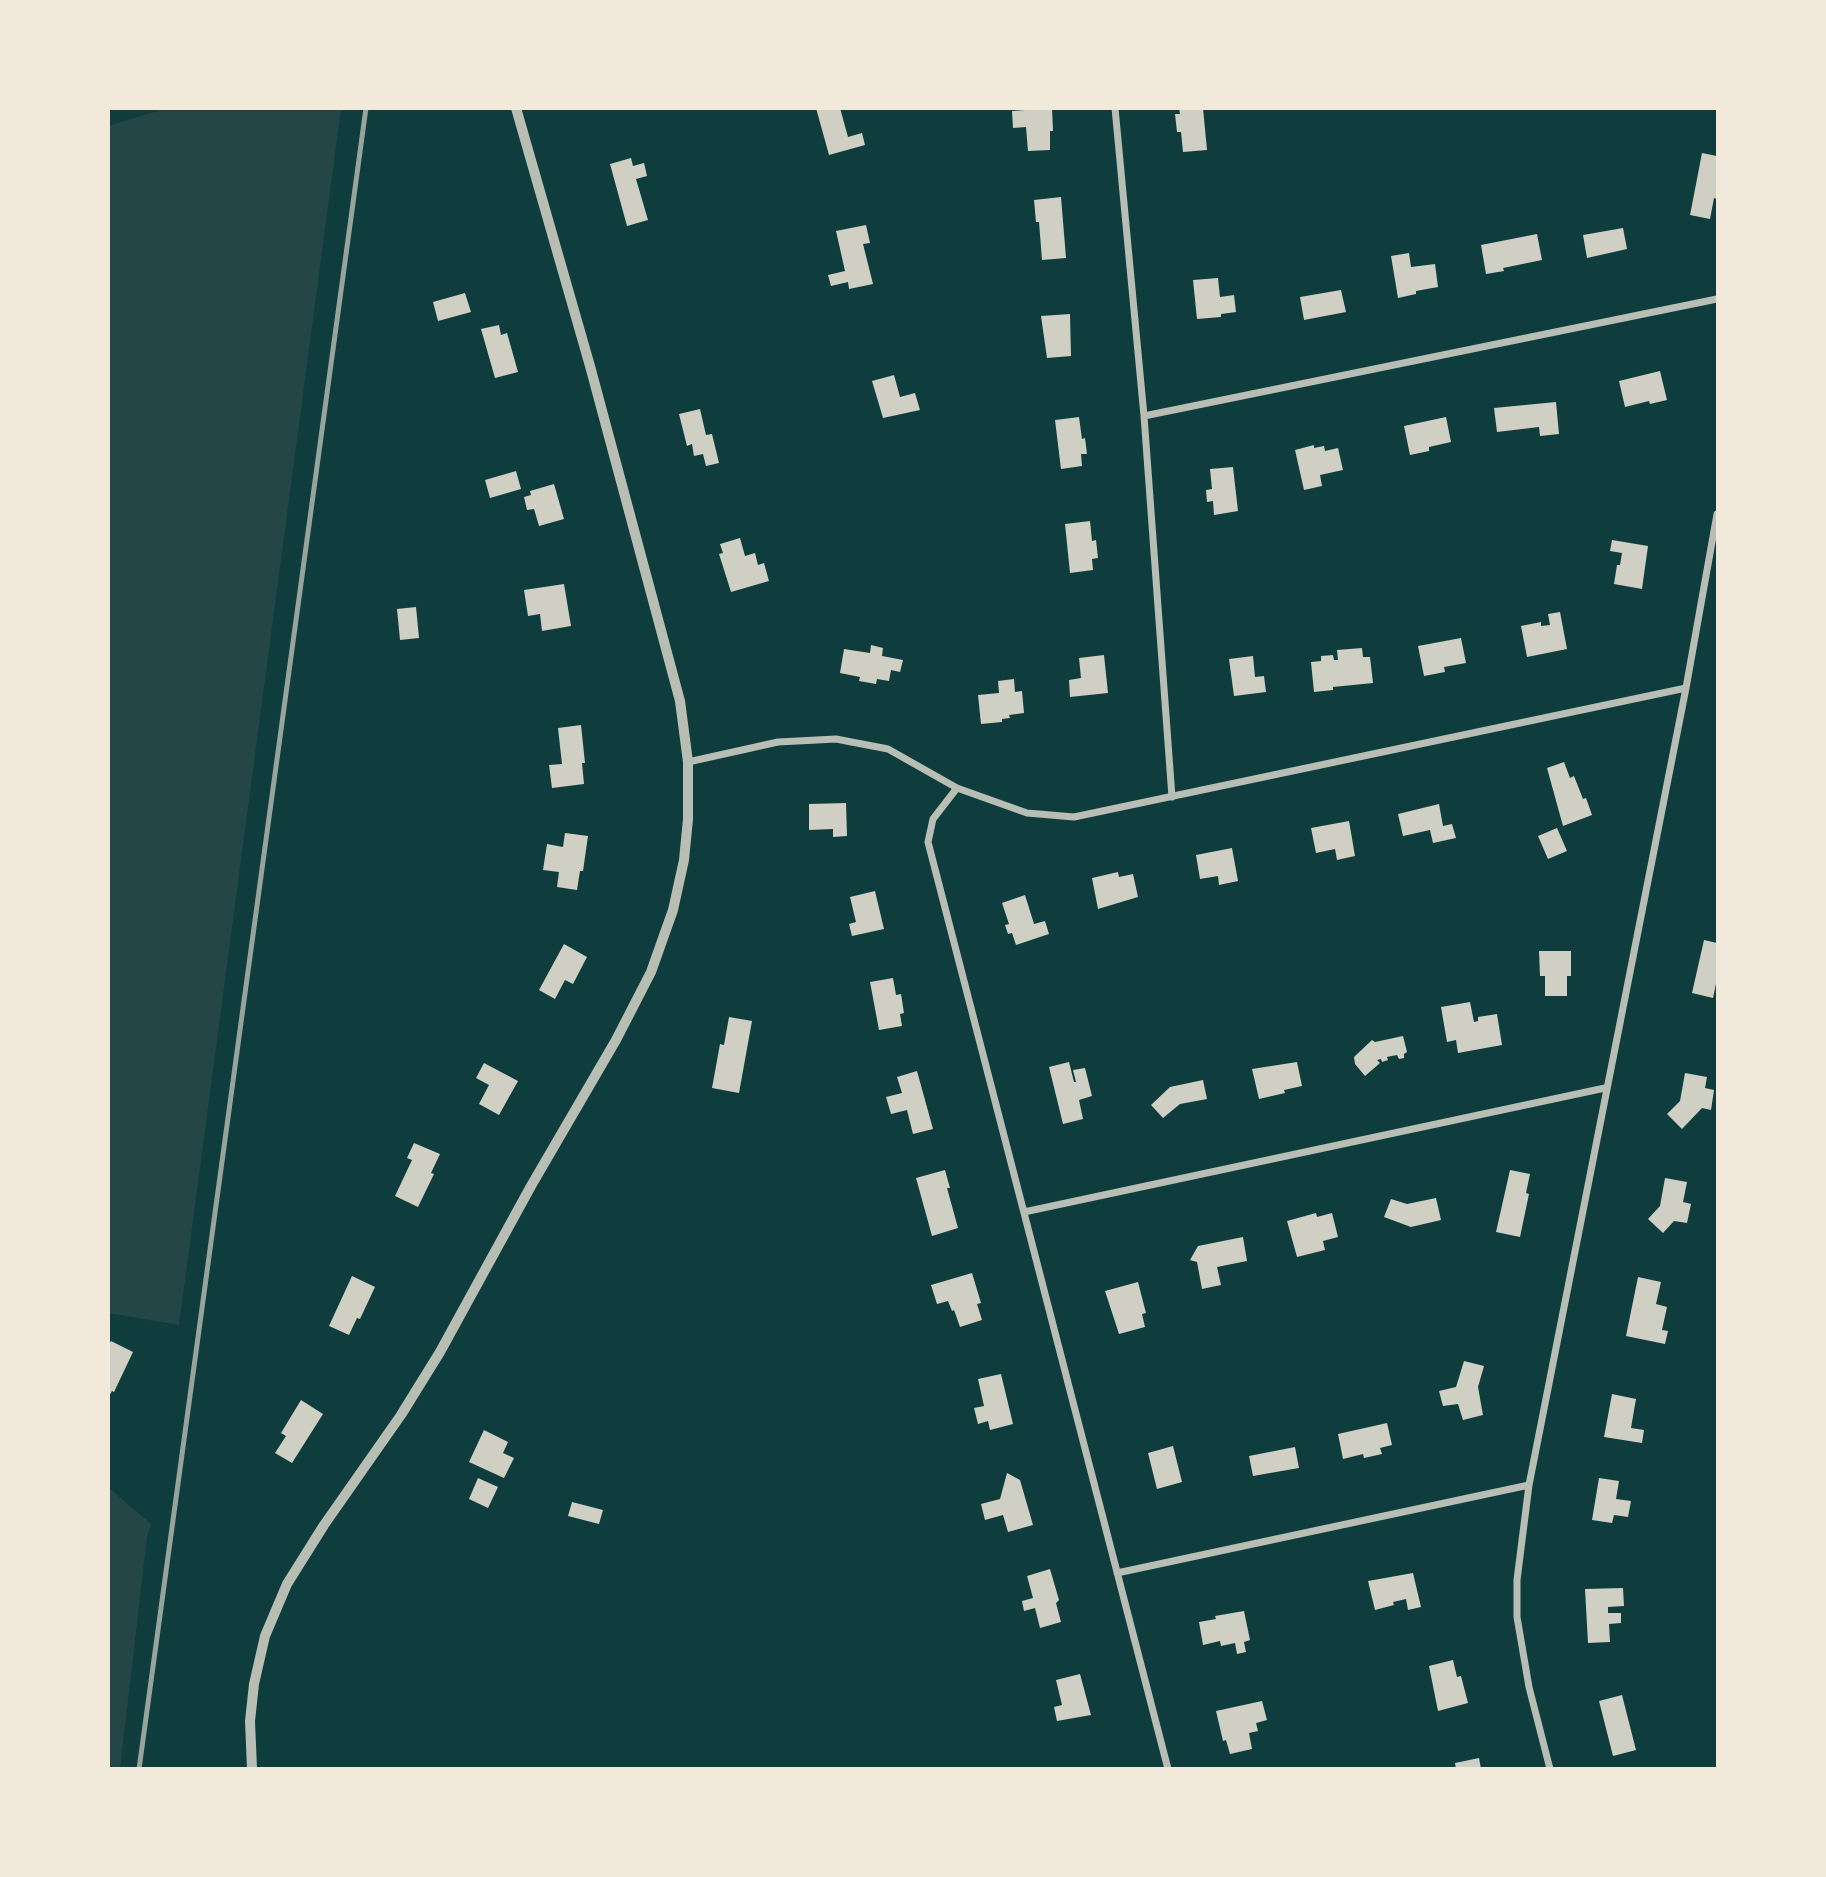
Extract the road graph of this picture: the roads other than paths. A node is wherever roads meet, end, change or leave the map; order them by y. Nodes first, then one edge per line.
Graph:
1 (516, 108) edge
2 (1115, 108) edge
3 (1717, 299) edge
4 (1144, 416) junction
5 (1717, 514) edge
6 (1686, 688) junction
7 (688, 762) junction
8 (957, 788) junction
9 (1172, 797) junction
10 (1605, 1088) junction
11 (1024, 1212) junction
12 (1529, 1485) junction
13 (1117, 1573) junction
14 (252, 1769) edge
15 (1168, 1769) edge
16 (1550, 1769) edge

1 - 7 street
2 - 4 street
3 - 4 street
4 - 9 street
5 - 6 street
6 - 9 street
6 - 10 street
7 - 8 street
7 - 14 street
8 - 9 street
8 - 11 street
10 - 11 street
10 - 12 street
11 - 13 street
12 - 13 street
12 - 16 street
13 - 15 street

